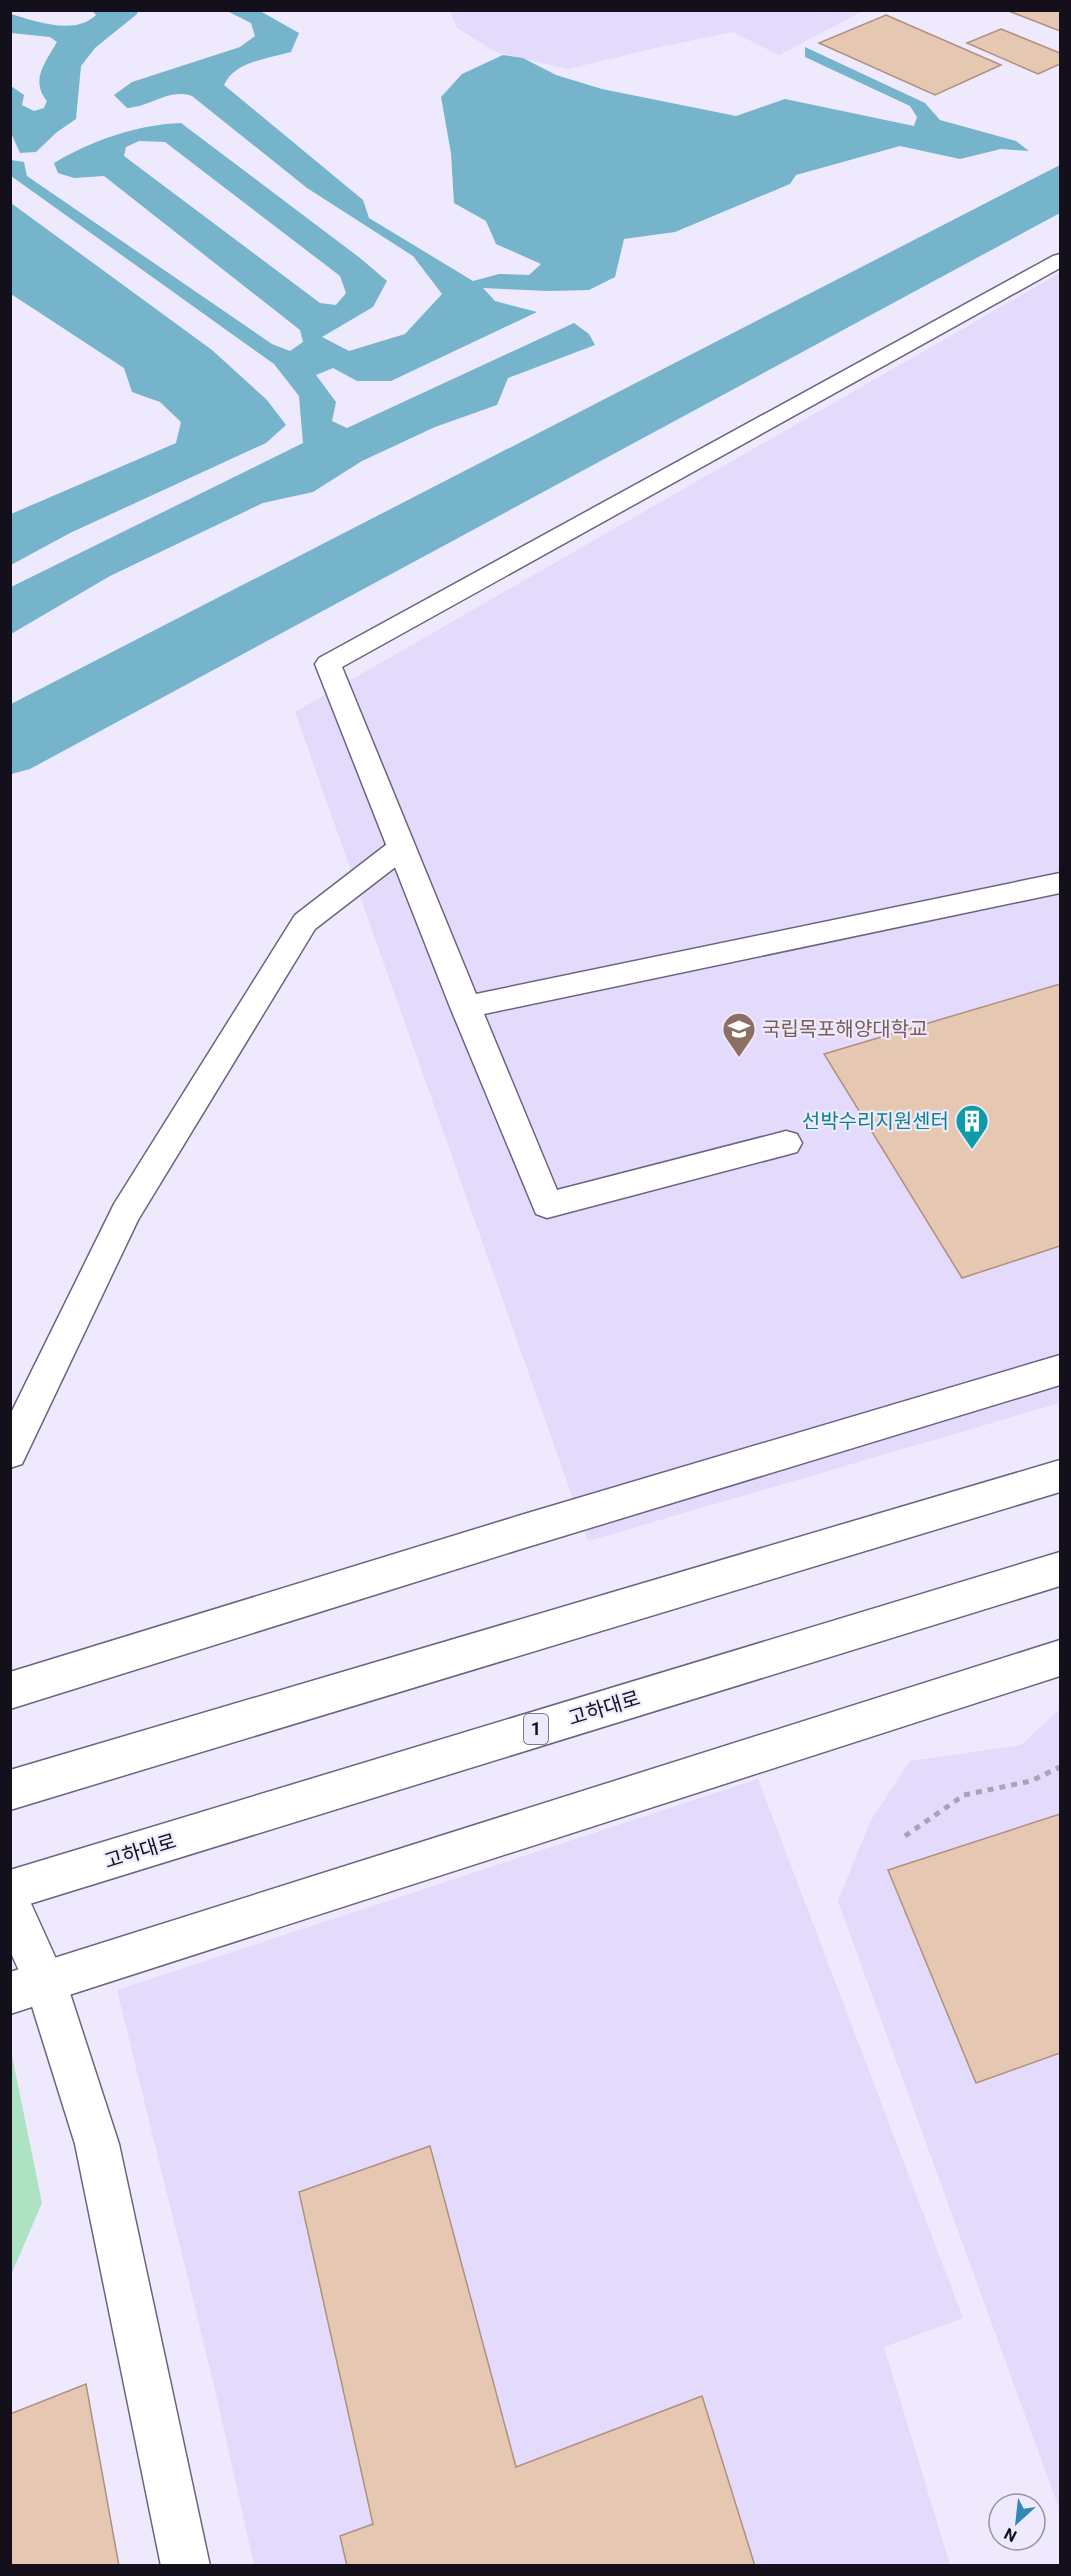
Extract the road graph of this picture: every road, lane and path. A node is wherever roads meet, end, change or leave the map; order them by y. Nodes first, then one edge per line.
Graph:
1 (1060, 260) edge
2 (401, 848) junction
3 (1060, 883) edge
4 (465, 1006) junction
5 (786, 1143) dead end
6 (1060, 1370) edge
7 (10, 1453) edge
8 (1060, 1476) edge
9 (1060, 1569) edge
10 (1060, 1658) edge
11 (10, 1691) edge
12 (1060, 1767) edge
13 (10, 1790) edge
14 (905, 1836) dead end
15 (10, 1890) edge
16 (10, 1902) edge
17 (28, 1987) edge
18 (186, 2565) edge

1 - 2 street
2 - 4 street
2 - 7 street
3 - 4 street
4 - 5 street
6 - 11 street
8 - 13 street
9 - 15 street, 고하대로 / 1
10 - 17 street
12 - 14 path
16 - 17 street
17 - 18 street

